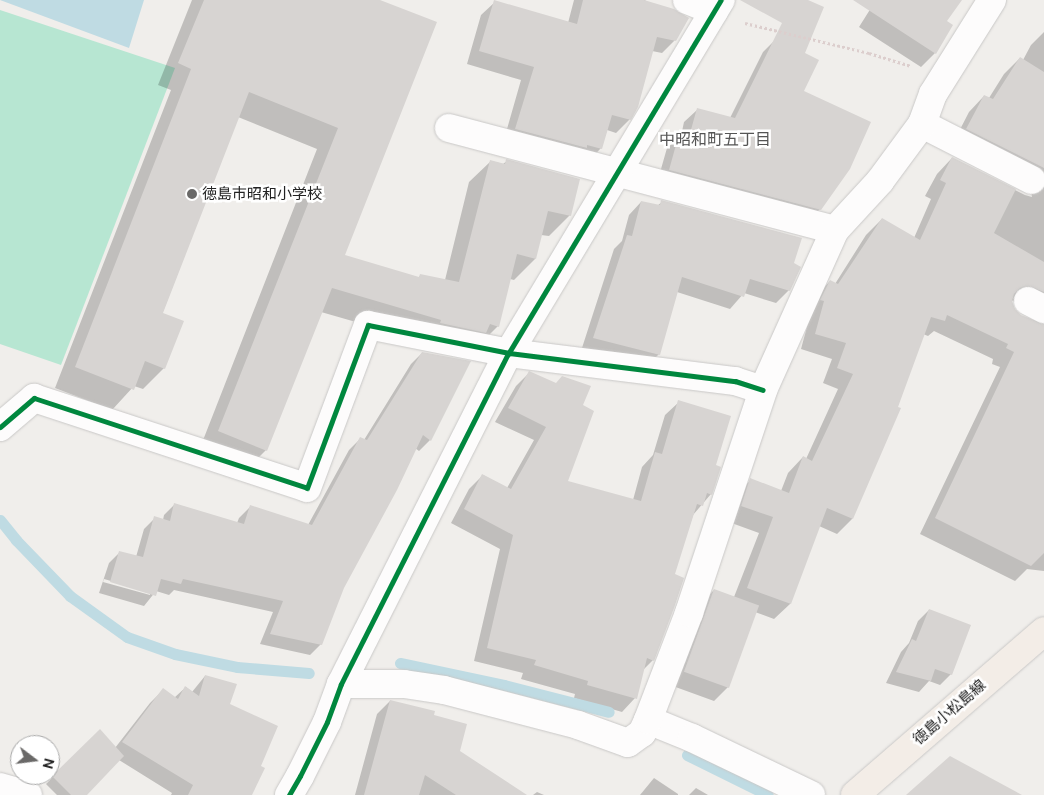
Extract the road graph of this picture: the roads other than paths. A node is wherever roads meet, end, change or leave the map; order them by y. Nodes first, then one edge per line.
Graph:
1 (687, 0) edge
2 (992, 0) edge
3 (718, 6) edge
4 (922, 124) junction
5 (449, 128) dead end
6 (618, 173) junction
7 (1032, 180) dead end
8 (835, 230) junction
9 (509, 352) junction
10 (763, 390) junction
11 (0, 427) edge
12 (1044, 631) edge
13 (341, 684) junction
14 (648, 720) junction
15 (0, 787) edge
16 (28, 795) edge
17 (288, 795) edge
18 (811, 795) edge
19 (855, 795) edge

1 - 3 street
2 - 4 street
3 - 6 street
4 - 7 street
4 - 8 street
5 - 6 street
6 - 8 street
6 - 9 street
8 - 10 street
9 - 10 street
9 - 11 street
9 - 13 street
10 - 14 street
12 - 19 main road, 徳島小松島線
13 - 14 street
13 - 17 street
14 - 18 street
15 - 16 street

